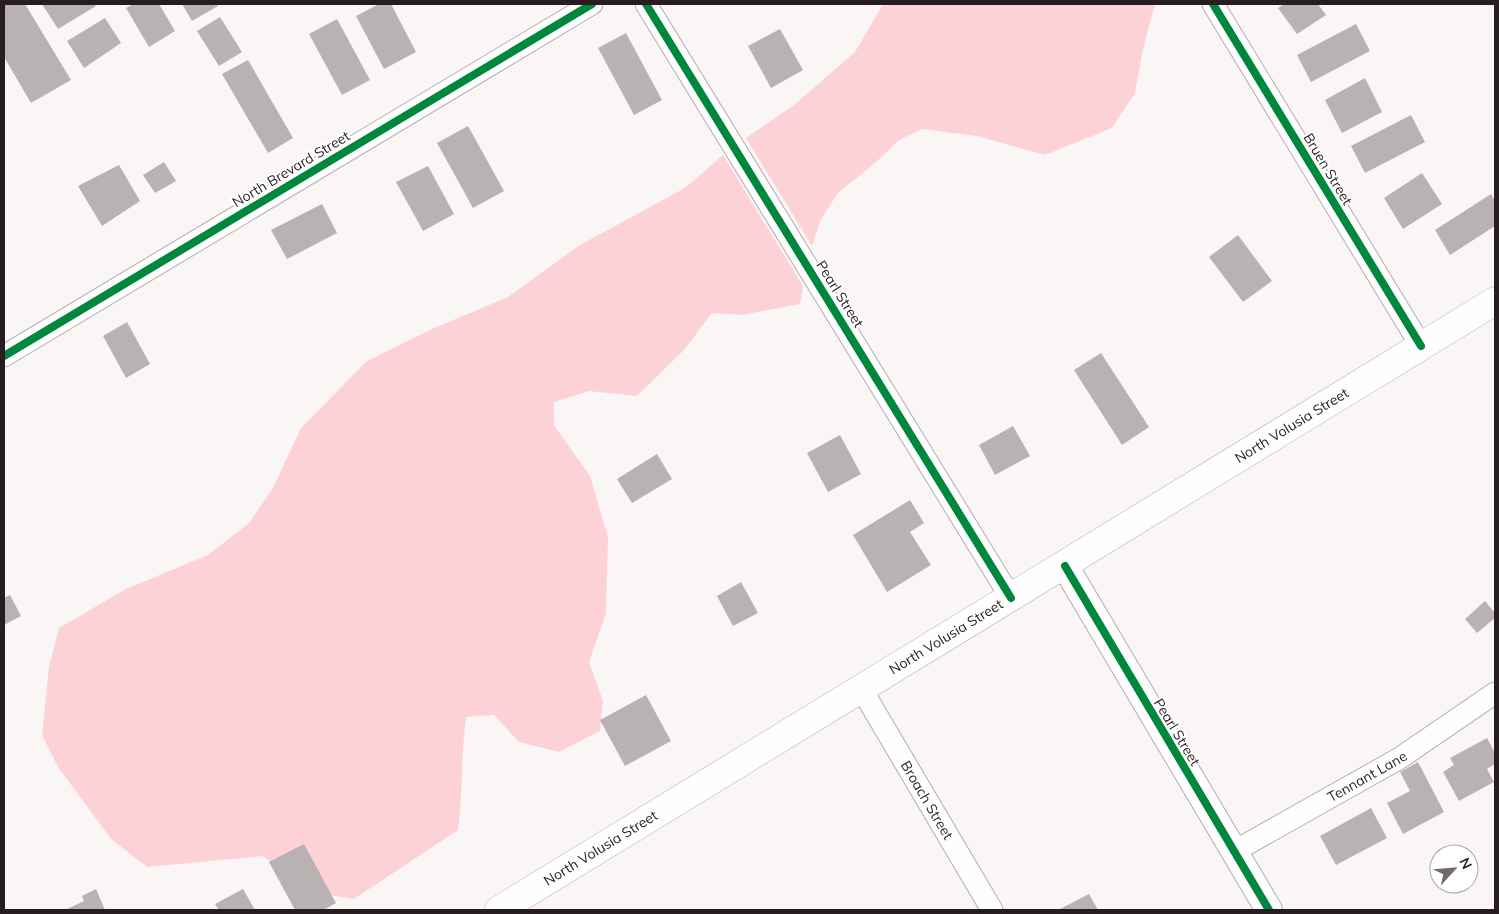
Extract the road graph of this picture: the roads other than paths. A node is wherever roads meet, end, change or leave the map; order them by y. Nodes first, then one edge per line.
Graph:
1 (592, 4) edge
2 (646, 4) edge
3 (1213, 4) edge
4 (1495, 301) edge
5 (1421, 346) junction
6 (4, 356) edge
7 (1065, 566) junction
8 (1011, 598) junction
9 (862, 690) junction
10 (1495, 693) edge
11 (1233, 852) junction
12 (499, 910) edge
13 (992, 910) edge
14 (1269, 910) edge

1 - 6 street, North Brevard Street
2 - 8 street, Pearl Street
3 - 5 street, Bruen Street
4 - 5 main road, North Volusia Street
5 - 7 main road, North Volusia Street
7 - 8 main road, North Volusia Street
7 - 11 street, Pearl Street
8 - 9 main road, North Volusia Street
9 - 12 main road, North Volusia Street
9 - 13 street, Broach Street
10 - 11 street, Tennant Lane
11 - 14 street, Pearl Street

